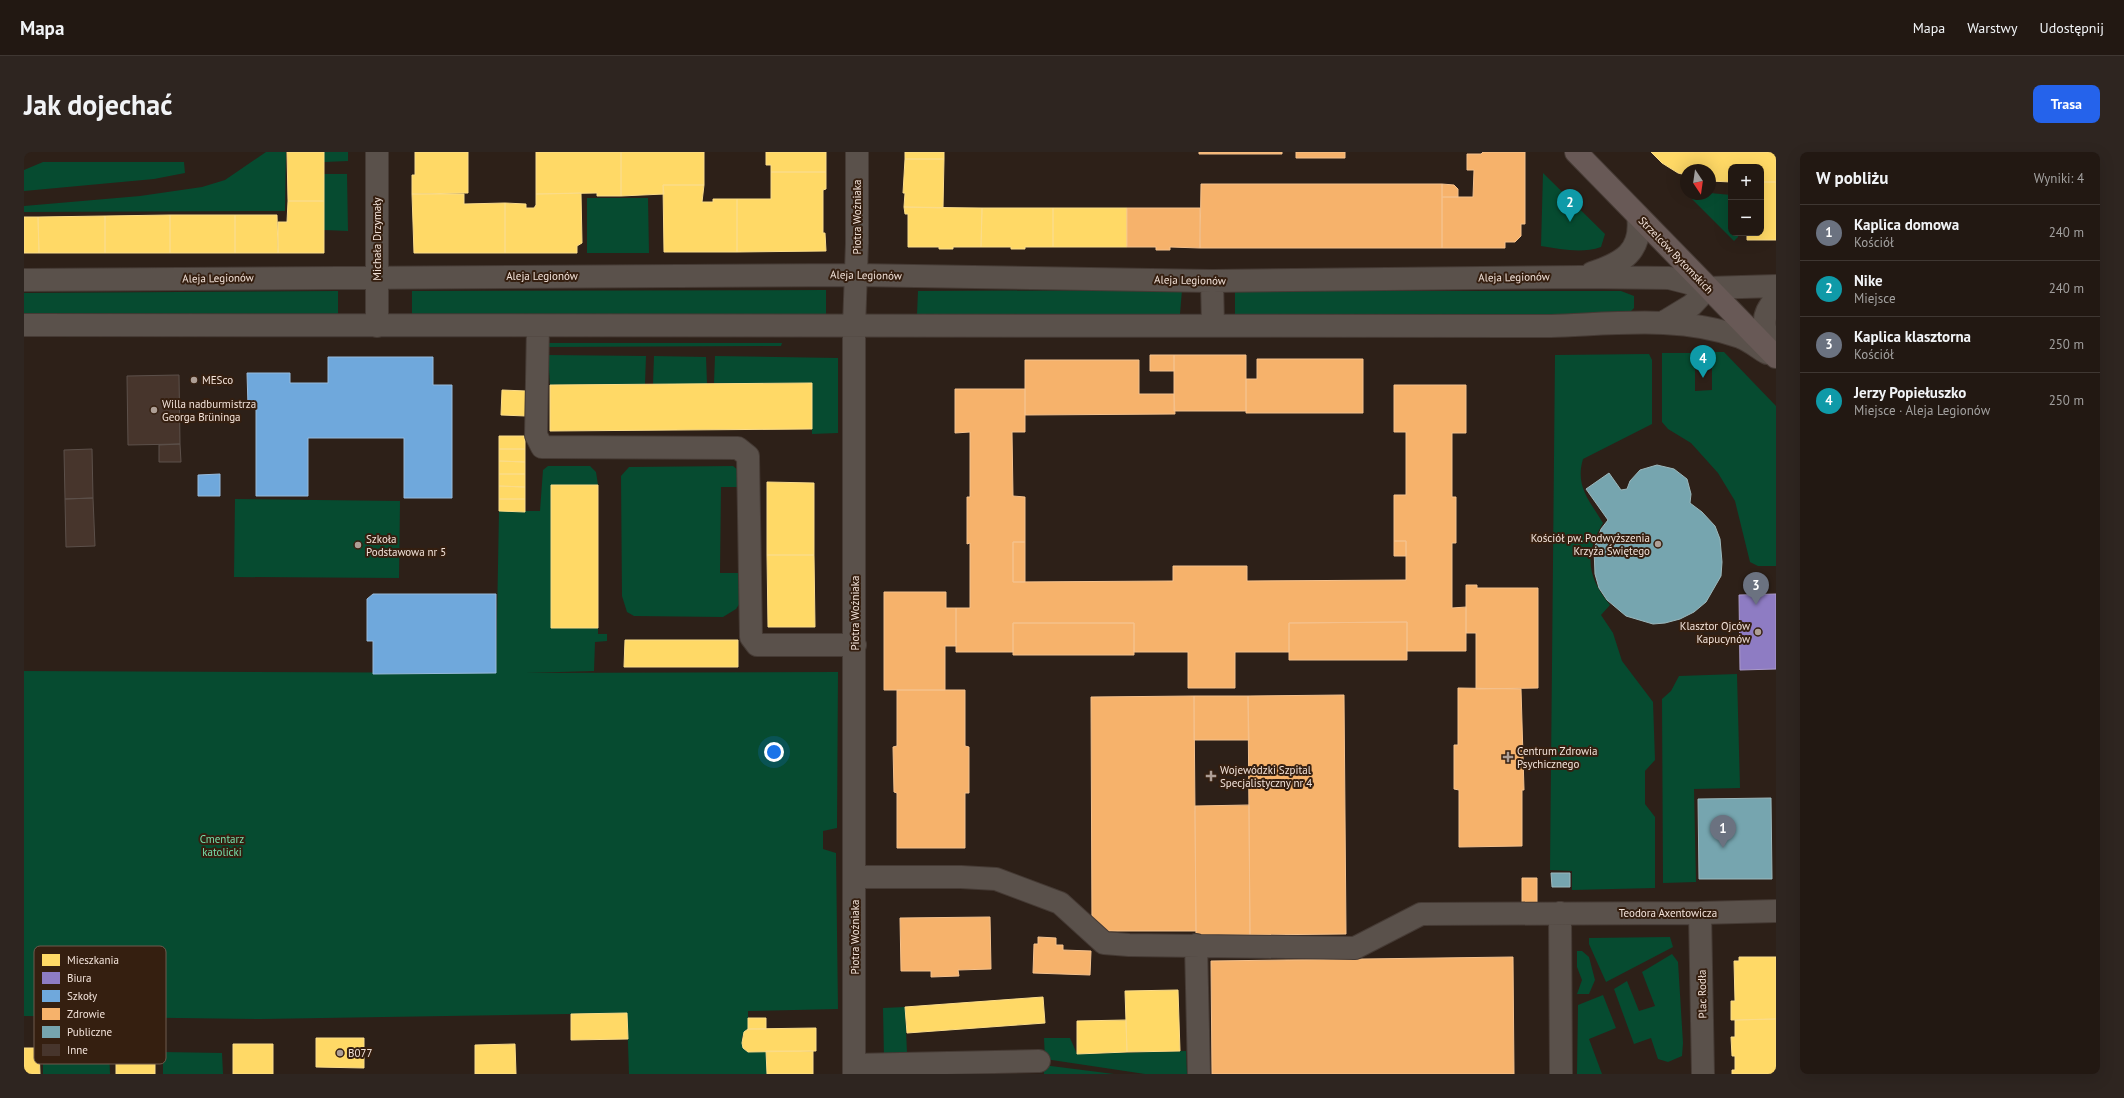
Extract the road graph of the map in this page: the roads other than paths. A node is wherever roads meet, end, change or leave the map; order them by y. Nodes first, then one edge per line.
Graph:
1 (377, 152) edge
2 (857, 152) edge
3 (1576, 152) edge
4 (1638, 216) junction
5 (856, 275) junction
6 (376, 276) junction
7 (1581, 277) junction
8 (24, 280) edge
9 (1212, 281) junction
10 (1776, 286) edge
11 (1708, 288) junction
12 (1776, 299) edge
13 (1664, 322) junction
14 (24, 325) edge
15 (1213, 325) junction
16 (377, 326) junction
17 (538, 326) junction
18 (854, 327) junction
19 (1776, 354) edge
20 (1776, 358) edge
21 (855, 645) junction
22 (855, 877) junction
23 (1776, 911) edge
24 (1560, 913) junction
25 (1700, 913) junction
26 (1196, 945) junction
27 (1039, 1061) dead end
28 (854, 1069) edge
29 (1200, 1074) edge
30 (1561, 1074) edge
31 (1703, 1074) edge

1 - 6 street, Michała Drzymały
2 - 5 street, Piotra Woźniaka
3 - 4 main road, Strzelców Bytomskich
4 - 7 street
4 - 11 main road, Strzelców Bytomskich
5 - 6 street, Aleja Legionów
5 - 9 street, Aleja Legionów
5 - 18 street, Piotra Woźniaka
6 - 8 street, Aleja Legionów
6 - 16 street, Michała Drzymały
7 - 9 street, Aleja Legionów
7 - 11 street, Aleja Legionów
9 - 15 street
10 - 11 street, Aleja Legionów
11 - 13 street
11 - 20 main road, Strzelców Bytomskich
12 - 19 street
13 - 15 street
13 - 20 street
14 - 16 street
15 - 18 street
16 - 17 street
17 - 18 street
17 - 21 street
18 - 21 street, Piotra Woźniaka
21 - 22 street, Piotra Woźniaka
22 - 26 street, Teodora Axentowicza
22 - 28 street, Piotra Woźniaka
23 - 25 street, Teodora Axentowicza
24 - 25 street, Teodora Axentowicza
24 - 26 street, Teodora Axentowicza
24 - 30 street
25 - 31 street, Plac Rodła
26 - 29 street
27 - 28 street

